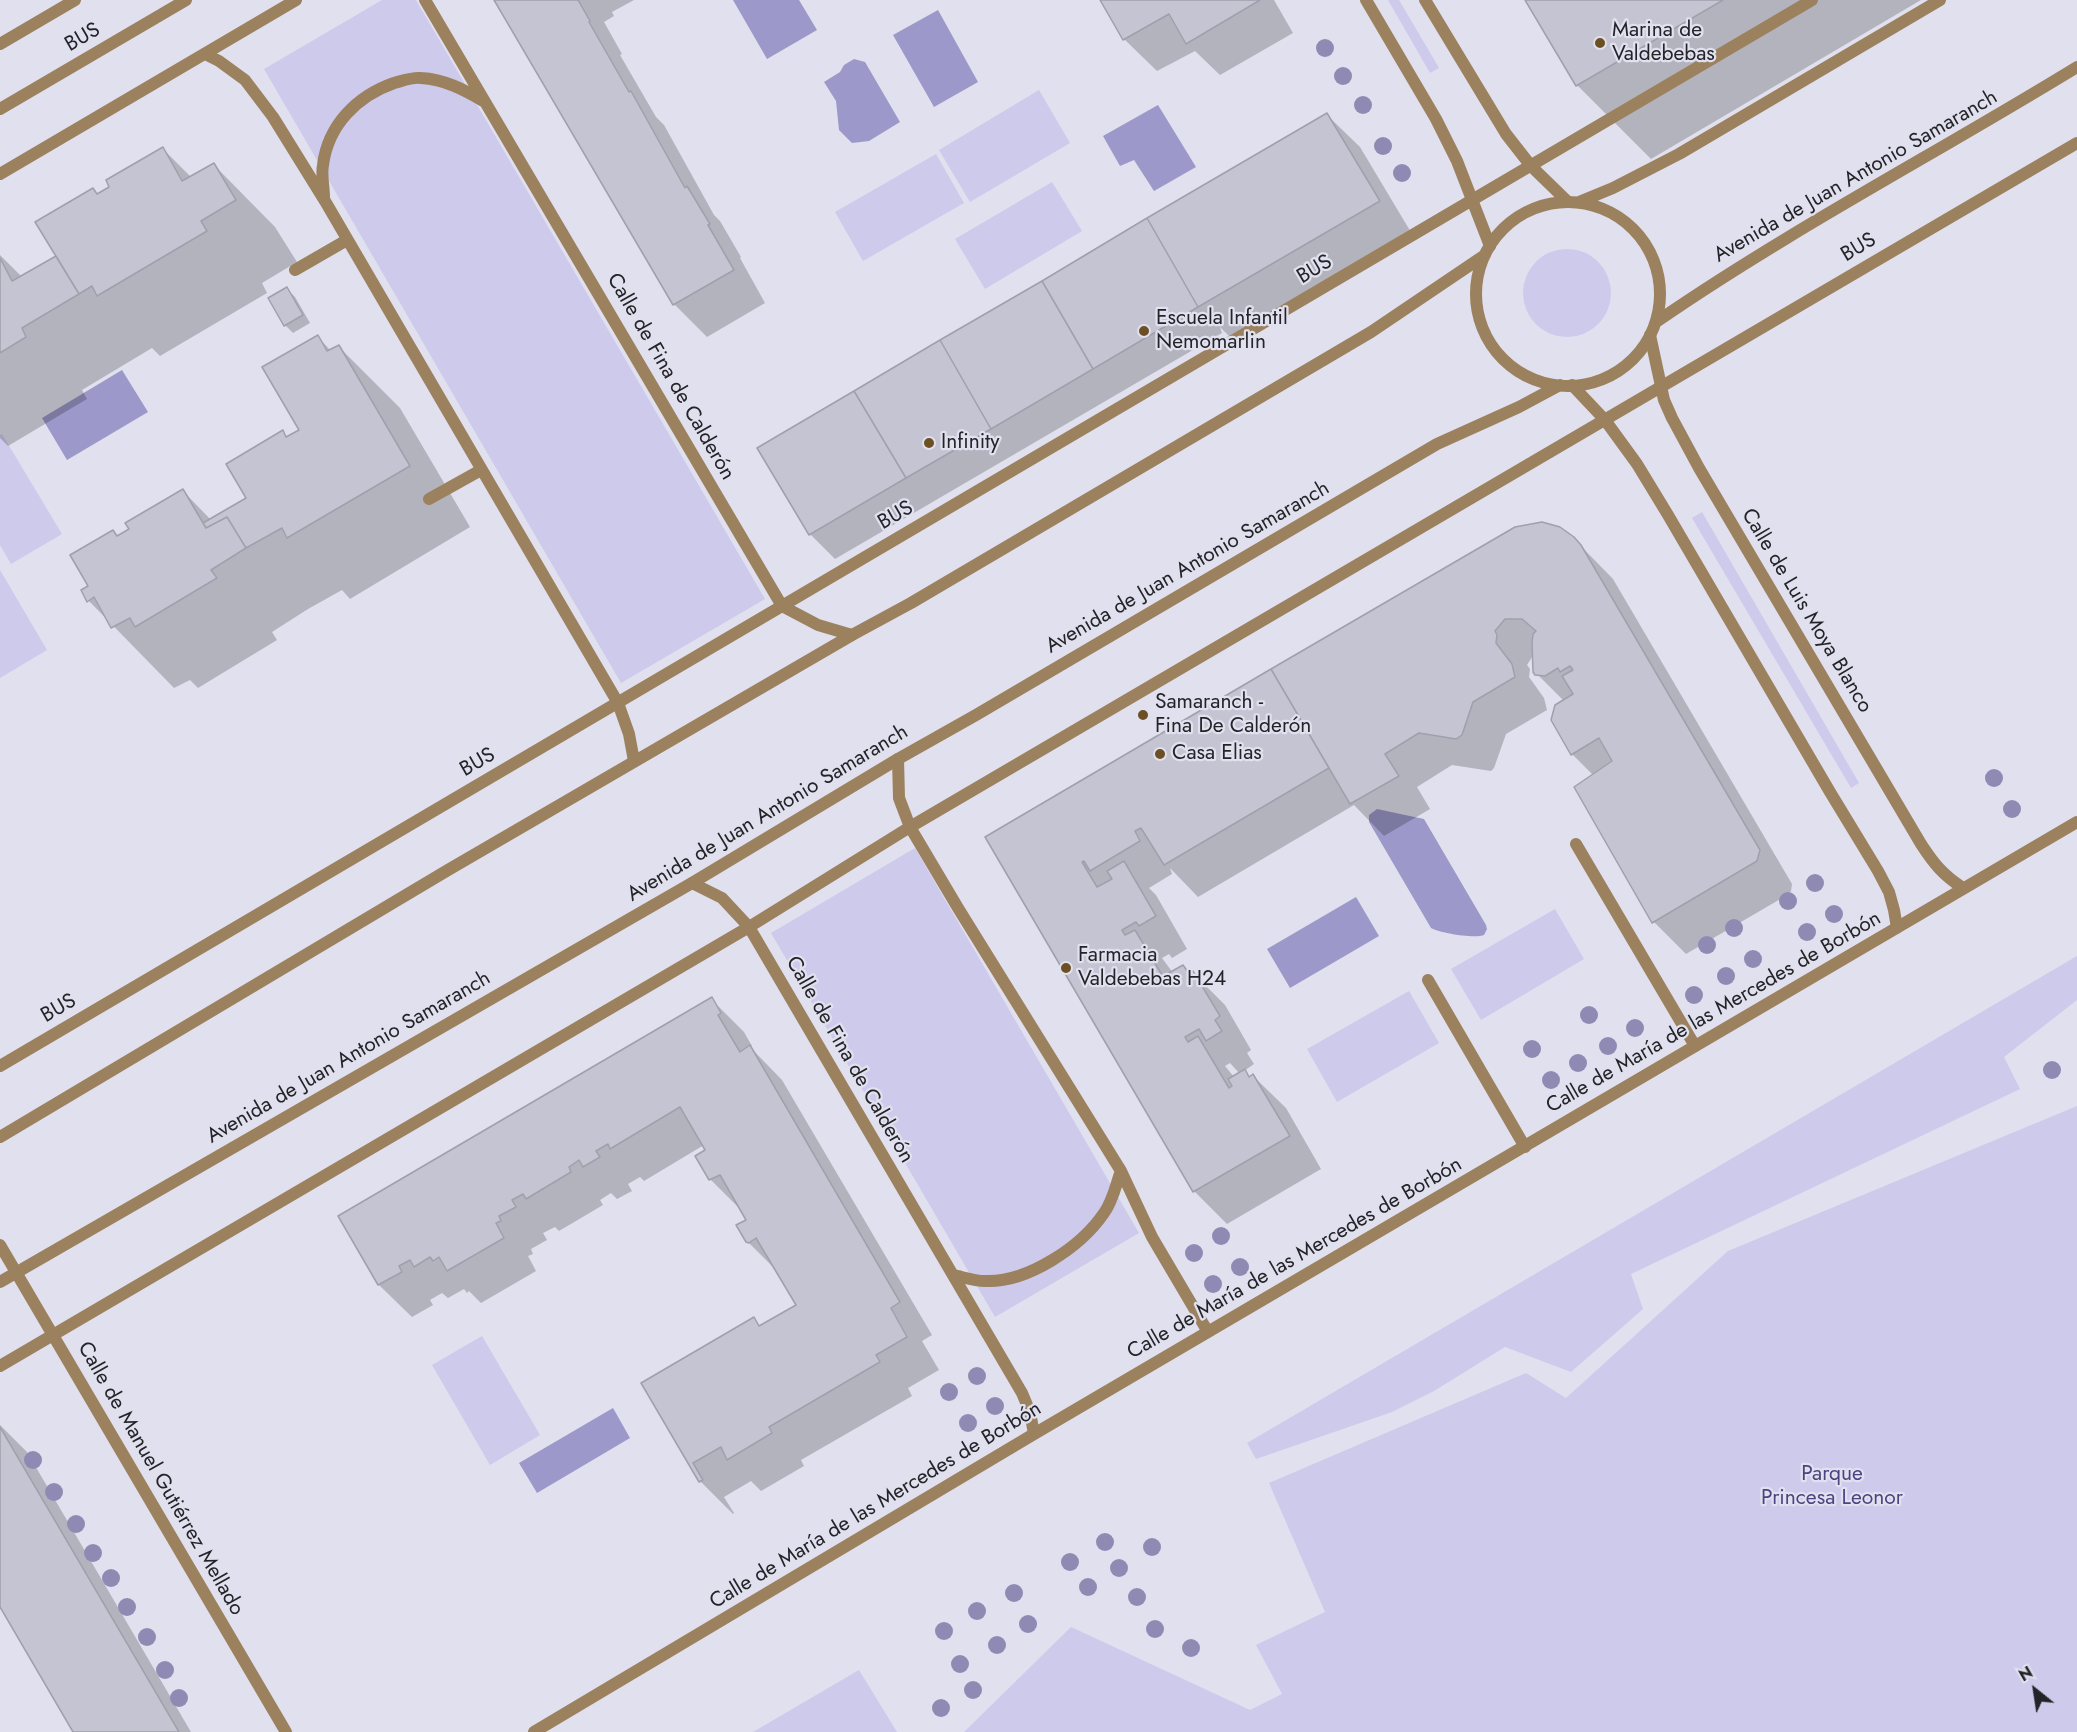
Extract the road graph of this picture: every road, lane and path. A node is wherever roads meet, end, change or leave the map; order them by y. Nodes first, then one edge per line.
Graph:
1 (75, 0) edge
2 (186, 0) edge
3 (296, 0) edge
4 (425, 0) edge
5 (1366, 0) edge
6 (1425, 0) edge
7 (1812, 0) edge
8 (1940, 0) edge
9 (0, 44) edge
10 (205, 54) junction
11 (2077, 67) edge
12 (486, 102) junction
13 (0, 109) edge
14 (2077, 143) edge
15 (1531, 166) junction
16 (0, 174) edge
17 (1473, 200) junction
18 (325, 201) junction
19 (1574, 202) junction
20 (347, 240) junction
21 (1488, 250) junction
22 (295, 270) dead end
23 (1656, 322) junction
24 (1650, 335) junction
25 (1566, 385) junction
26 (1661, 387) junction
27 (1605, 420) junction
28 (481, 470) junction
29 (429, 499) dead end
30 (782, 606) junction
31 (852, 635) junction
32 (618, 703) junction
33 (898, 759) junction
34 (634, 761) junction
35 (2077, 822) edge
36 (910, 827) junction
37 (1576, 844) dead end
38 (692, 883) junction
39 (1963, 888) junction
40 (748, 927) junction
41 (1897, 928) junction
42 (1428, 980) dead end
43 (1695, 1046) junction
44 (0, 1066) edge
45 (0, 1137) edge
46 (1525, 1147) junction
47 (1121, 1171) junction
48 (0, 1245) edge
49 (16, 1273) junction
50 (953, 1275) junction
51 (0, 1282) edge
52 (1208, 1332) junction
53 (53, 1335) junction
54 (0, 1366) edge
55 (1034, 1434) junction
56 (286, 1732) edge
57 (534, 1732) edge

1 - 9 street
2 - 13 street, BUS
3 - 10 street
4 - 12 street, Calle de Fina de Calderón
5 - 17 street
6 - 15 street
7 - 15 street, BUS
8 - 19 street
10 - 16 street
10 - 18 street
11 - 23 street, Avenida de Juan Antonio Samaranch
12 - 18 street
12 - 30 street, Calle de Fina de Calderón
14 - 26 street, BUS
15 - 17 street, BUS
15 - 19 street
17 - 21 street
17 - 30 street, BUS
18 - 20 street
19 - 21 street
19 - 23 street
20 - 22 street
20 - 28 street
21 - 25 street
21 - 31 street
23 - 24 street
24 - 25 street
24 - 26 street, Calle de Luis Moya Blanco
25 - 27 street
25 - 33 street, Avenida de Juan Antonio Samaranch
26 - 27 street, BUS
26 - 39 street, Calle de Luis Moya Blanco
27 - 36 street
27 - 41 street
28 - 29 street
28 - 32 street
30 - 31 street
30 - 32 street, BUS
31 - 34 street
32 - 34 street
32 - 44 street, BUS
33 - 36 street
33 - 38 street, Avenida de Juan Antonio Samaranch
34 - 45 street
35 - 39 street, Calle de María de las Mercedes de Borbón
36 - 40 street
36 - 47 street
37 - 43 street
38 - 40 street, Calle de Fina de Calderón
38 - 49 street, Avenida de Juan Antonio Samaranch
39 - 41 street, Calle de María de las Mercedes de Borbón
40 - 50 street, Calle de Fina de Calderón
40 - 53 street
41 - 43 street, Calle de María de las Mercedes de Borbón
42 - 46 street
43 - 46 street, Calle de María de las Mercedes de Borbón
46 - 52 street, Calle de María de las Mercedes de Borbón
47 - 50 street
47 - 52 street
48 - 49 street, Calle de Manuel Gutiérrez Mellado
49 - 51 street, Avenida de Juan Antonio Samaranch
49 - 53 street, Calle de Manuel Gutiérrez Mellado
50 - 55 street, Calle de Fina de Calderón
52 - 55 street, Calle de María de las Mercedes de Borbón
53 - 54 street
53 - 56 street, Calle de Manuel Gutiérrez Mellado
55 - 57 street, Calle de María de las Mercedes de Borbón

